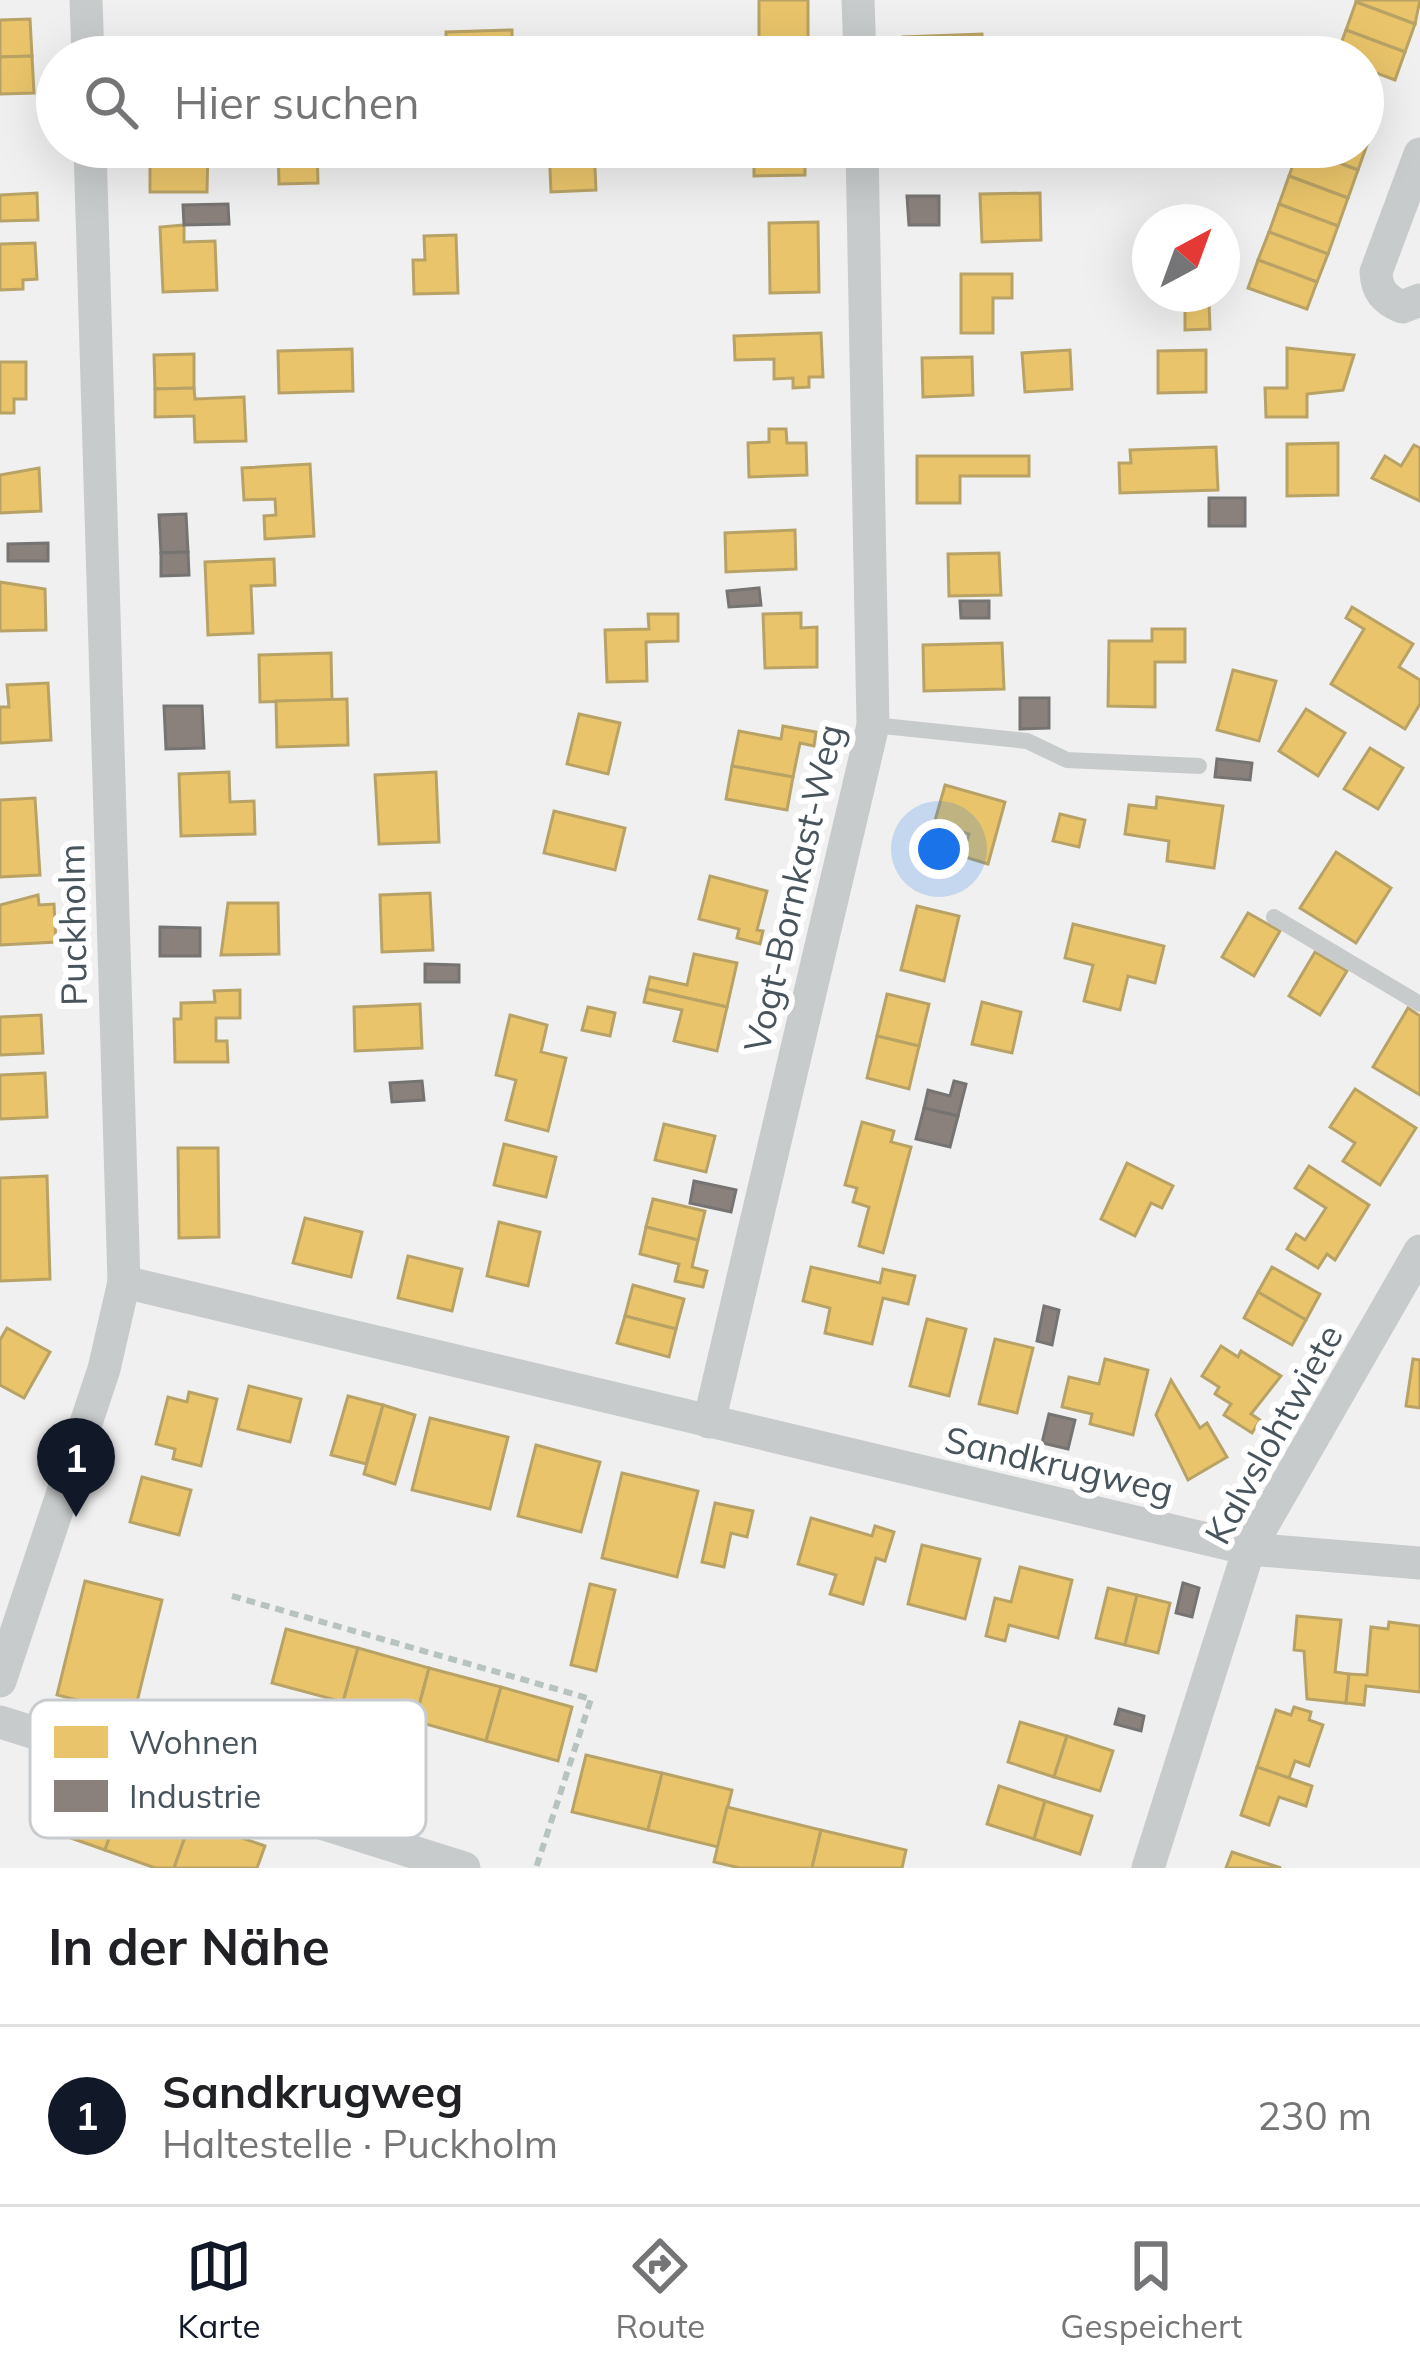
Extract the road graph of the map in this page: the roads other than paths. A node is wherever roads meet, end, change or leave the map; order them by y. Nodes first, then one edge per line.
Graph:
1 (86, 0) edge
2 (858, 0) edge
3 (87, 36) edge
4 (859, 36) edge
5 (1420, 154) edge
6 (91, 168) edge
7 (862, 168) edge
8 (1407, 192) junction
9 (1420, 236) edge
10 (1420, 300) edge
11 (873, 724) junction
12 (1199, 766) dead end
13 (1274, 917) dead end
14 (1420, 1004) edge
15 (1420, 1251) edge
16 (124, 1282) junction
17 (709, 1422) junction
18 (1249, 1549) junction
19 (1420, 1563) edge
20 (0, 1681) edge
21 (0, 1722) edge
22 (30, 1731) edge
23 (369, 1838) edge
24 (464, 1868) edge
25 (1148, 1868) edge

1 - 3 street
2 - 4 street
5 - 8 street
6 - 16 street, Puckholm
7 - 11 street, Vogt-Bornkast-Weg
8 - 9 street
8 - 10 street
11 - 12 lane
11 - 17 street, Vogt-Bornkast-Weg
13 - 14 lane
15 - 18 street, Kalvslohtwiete
16 - 17 street, Sandkrugweg
16 - 20 street, Puckholm
17 - 18 street, Sandkrugweg
18 - 19 street, Sandkrugweg
18 - 25 street, Kalvslohtwiete
21 - 22 street
23 - 24 street

